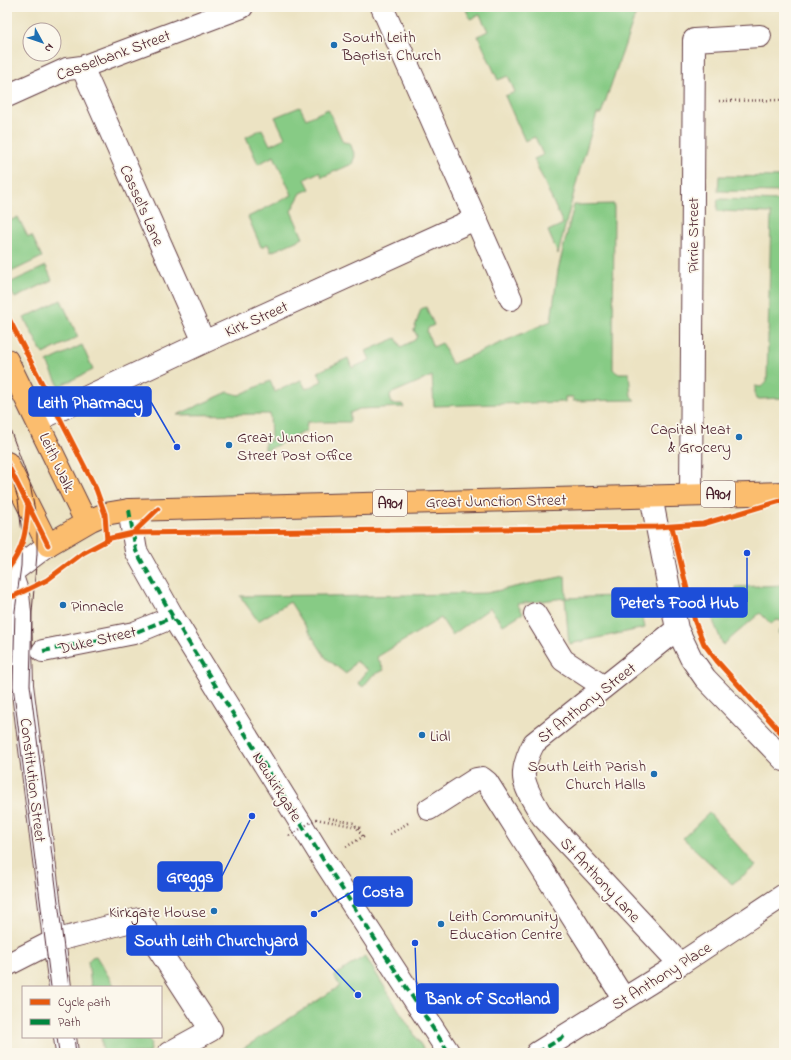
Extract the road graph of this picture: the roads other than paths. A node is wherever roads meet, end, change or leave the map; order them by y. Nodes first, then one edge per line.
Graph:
1 (242, 7) edge
2 (382, 7) edge
3 (760, 36) dead end
4 (82, 67) junction
5 (7, 96) edge
6 (475, 219) junction
7 (511, 300) dead end
8 (204, 342) junction
9 (7, 360) edge
10 (38, 420) junction
11 (7, 463) edge
12 (784, 493) edge
13 (691, 495) junction
14 (651, 496) junction
15 (129, 510) junction
16 (86, 522) junction
17 (48, 545) junction
18 (9, 574) edge
19 (535, 614) dead end
20 (173, 617) junction
21 (677, 629) junction
22 (43, 651) dead end
23 (604, 688) junction
24 (784, 760) edge
25 (528, 791) joint
26 (429, 809) dead end
27 (784, 895) edge
28 (54, 941) junction
29 (680, 964) junction
30 (7, 965) edge
31 (60, 986) edge
32 (624, 999) junction
33 (65, 1038) edge
34 (67, 1053) edge
35 (169, 1053) edge
36 (449, 1053) edge
37 (537, 1053) edge

1 - 4 street, Casselbank Street
2 - 6 street
3 - 13 street, Pirrie Street
4 - 5 street, Casselbank Street
4 - 8 street, Cassel's Lane
6 - 7 street
6 - 8 street, Kirk Street
8 - 10 street, Kirk Street
9 - 10 main road, Leith Walk
10 - 16 main road, Leith Walk
11 - 17 main road
12 - 13 main road, Great Junction Street / A901
13 - 14 main road, Great Junction Street / A901
14 - 15 main road, Great Junction Street / A901
14 - 21 street
15 - 16 main road, Great Junction Street / A901
15 - 20 street, Newkirkgate
16 - 17 main road, Great Junction Street / A901
17 - 18 street
18 - 28 street, Constitution Street
19 - 23 street
20 - 22 street, Duke Street
20 - 36 street, Newkirkgate
21 - 23 street, St Anthony Street
21 - 24 street
23 - 25 street, St Anthony Street
25 - 29 street, St Anthony Lane
26 - 32 street
27 - 29 street, St Anthony Place
28 - 30 street
28 - 31 street, Constitution Street
28 - 35 street
29 - 32 street, St Anthony Place
32 - 37 street, St Anthony Place
33 - 34 street

